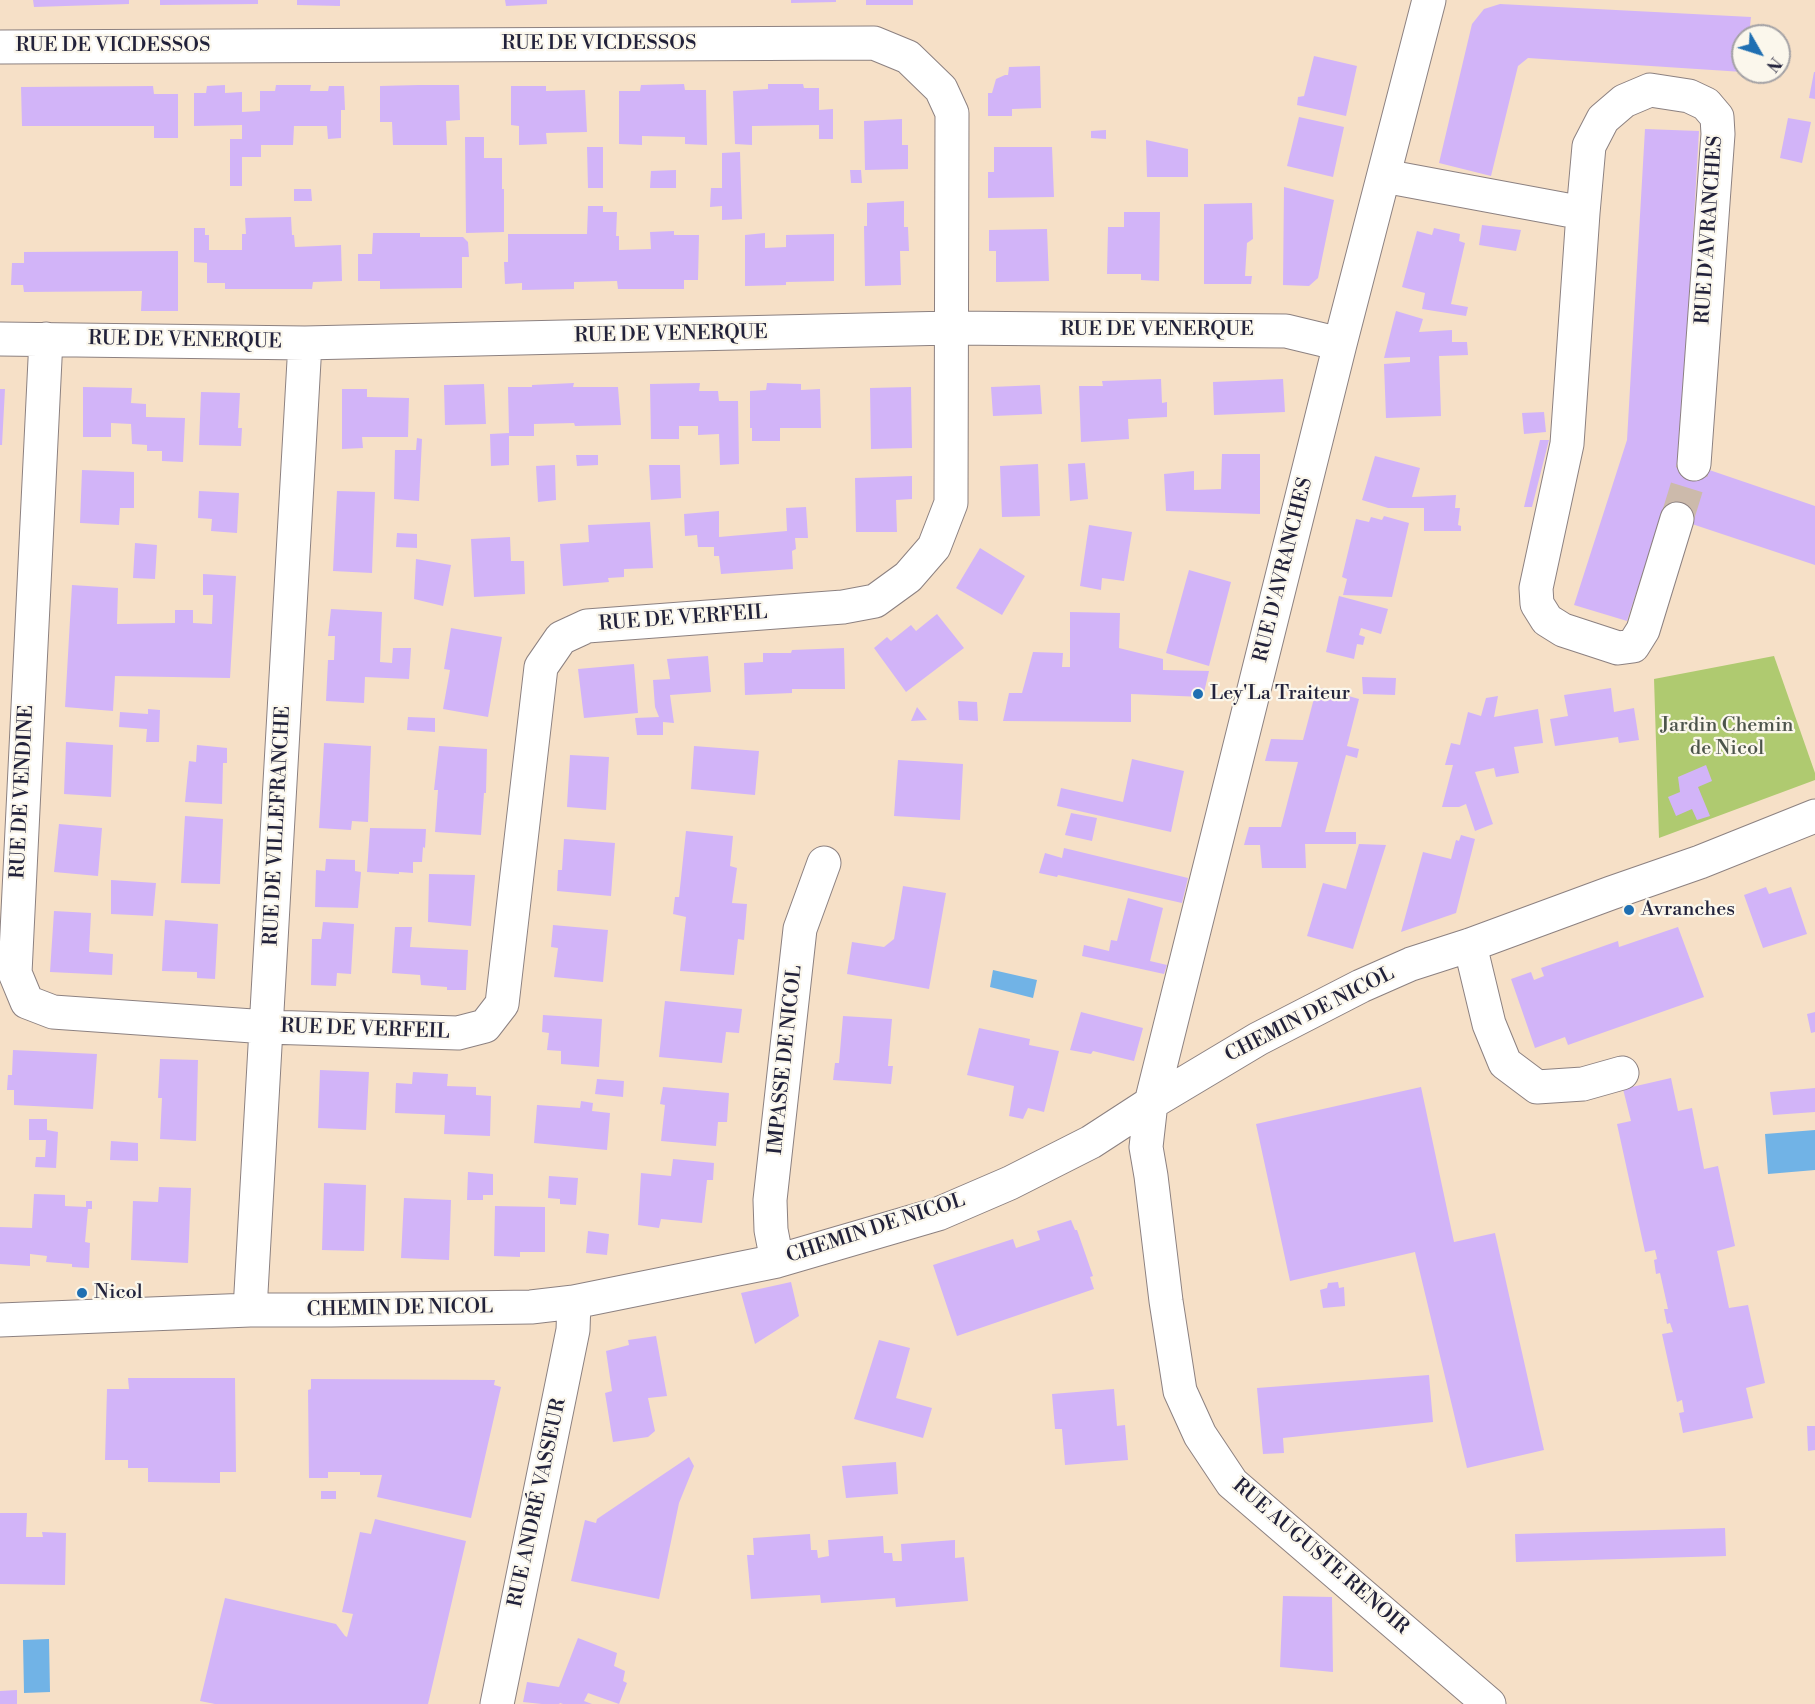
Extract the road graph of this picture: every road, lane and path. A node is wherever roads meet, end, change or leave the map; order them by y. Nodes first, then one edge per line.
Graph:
1 (1429, 0) edge
2 (0, 47) edge
3 (1384, 176) junction
4 (1583, 213) junction
5 (951, 328) junction
6 (0, 339) edge
7 (46, 339) junction
8 (305, 343) junction
9 (1340, 344) junction
10 (1694, 464) tunnel mouth
11 (1677, 519) tunnel mouth
12 (1815, 816) edge
13 (824, 863) dead end
14 (1470, 945) junction
15 (267, 1027) junction
16 (1622, 1073) dead end
17 (1151, 1103) junction
18 (777, 1261) junction
19 (574, 1302) junction
20 (250, 1310) junction
21 (0, 1320) edge
22 (496, 1704) edge
23 (1489, 1704) edge

1 - 3 street, RUE D'AVRANCHES
2 - 5 street, RUE DE VICDESSOS
3 - 4 street
3 - 9 street, RUE D'AVRANCHES
4 - 10 street, RUE D'AVRANCHES
4 - 11 street, RUE D'AVRANCHES
5 - 8 street, RUE DE VENERQUE
5 - 9 street, RUE DE VENERQUE
5 - 15 street, RUE DE VERFEIL
6 - 7 street, RUE DE VENERQUE
7 - 8 street, RUE DE VENERQUE
7 - 15 street, RUE DE VENDINE
8 - 15 street, RUE DE VILLEFRANCHE
9 - 17 street, RUE D'AVRANCHES
12 - 14 street, CHEMIN DE NICOL
13 - 18 street, IMPASSE DE NICOL
14 - 16 street
14 - 17 street, CHEMIN DE NICOL
15 - 20 street, RUE DE VILLEFRANCHE
17 - 18 street, CHEMIN DE NICOL
17 - 23 street, RUE AUGUSTE RENOIR
18 - 19 street, CHEMIN DE NICOL
19 - 20 street, CHEMIN DE NICOL
19 - 22 street, RUE ANDRÉ VASSEUR
20 - 21 street, CHEMIN DE NICOL

